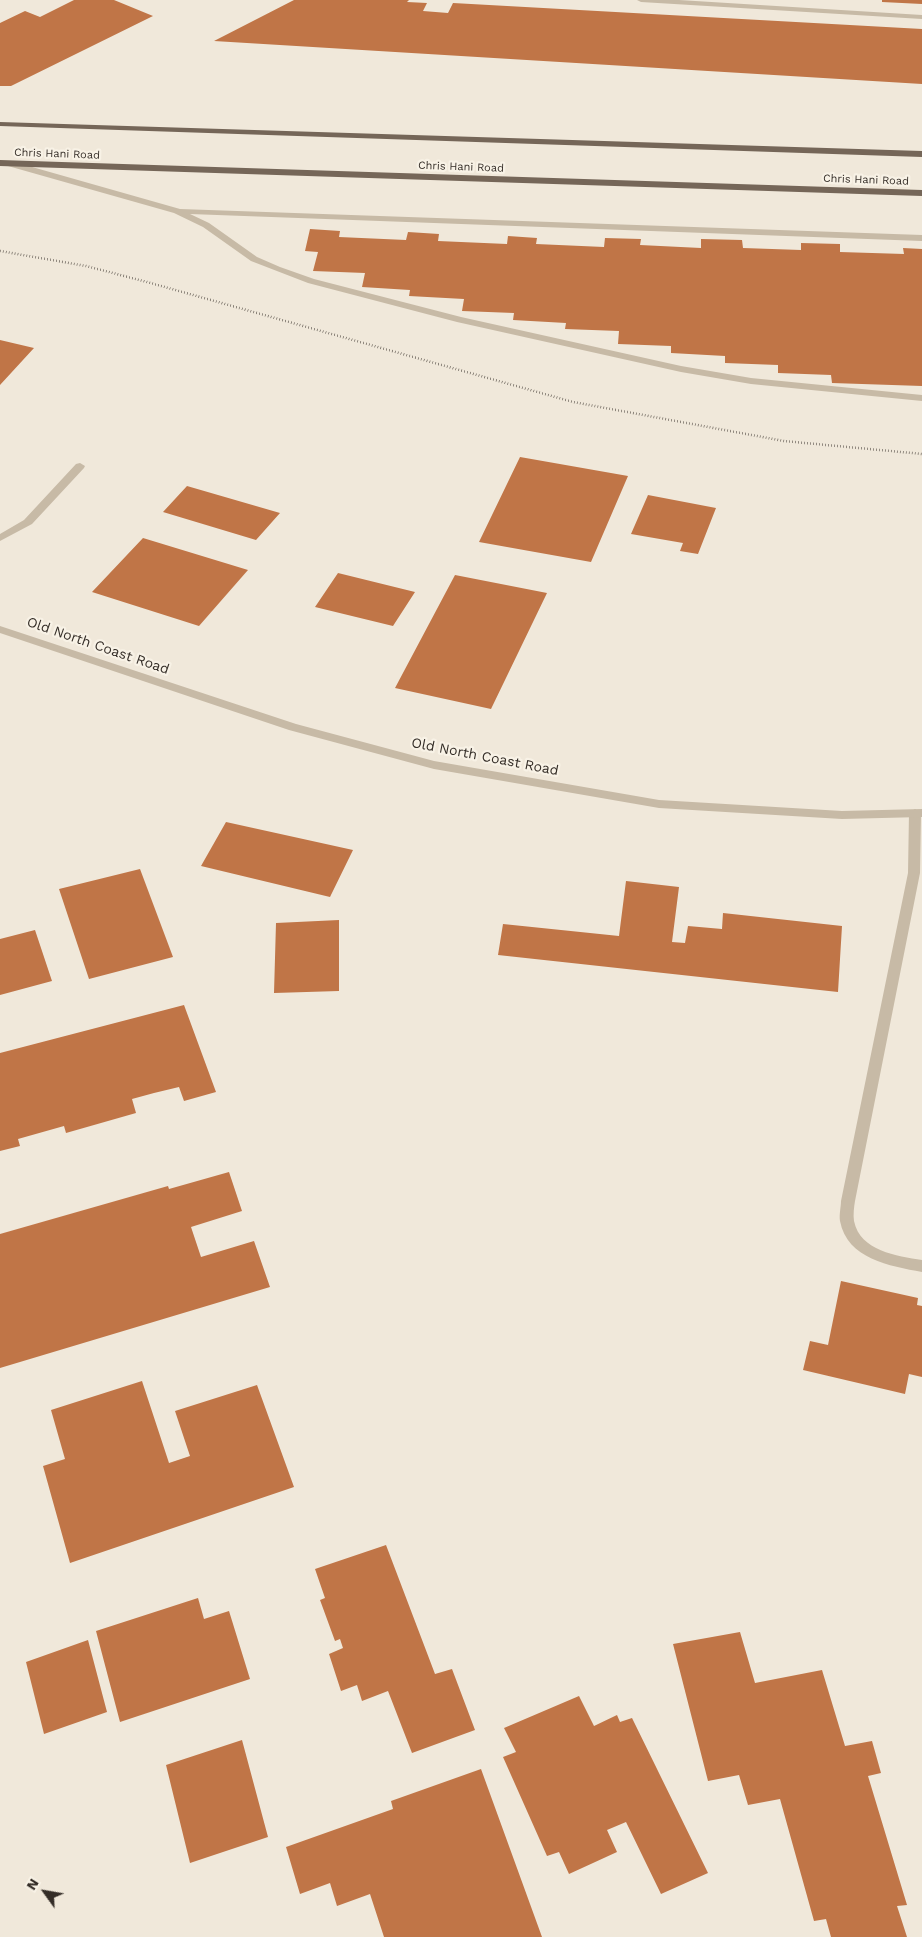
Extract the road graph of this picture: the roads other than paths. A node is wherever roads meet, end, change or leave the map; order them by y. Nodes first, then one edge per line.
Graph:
1 (641, 0) edge
2 (922, 16) edge
3 (0, 124) edge
4 (922, 154) edge
5 (0, 163) edge
6 (12, 164) junction
7 (922, 193) edge
8 (177, 211) junction
9 (922, 238) edge
10 (922, 398) edge
11 (80, 466) dead end
12 (0, 538) edge
13 (0, 629) edge
14 (918, 813) edge
15 (922, 1266) edge

1 - 2 street
3 - 4 main road
5 - 6 main road, Chris Hani Road
6 - 7 main road, Chris Hani Road
6 - 8 street
8 - 9 street
8 - 10 street
11 - 12 street
13 - 14 street, Old North Coast Road
14 - 15 street

